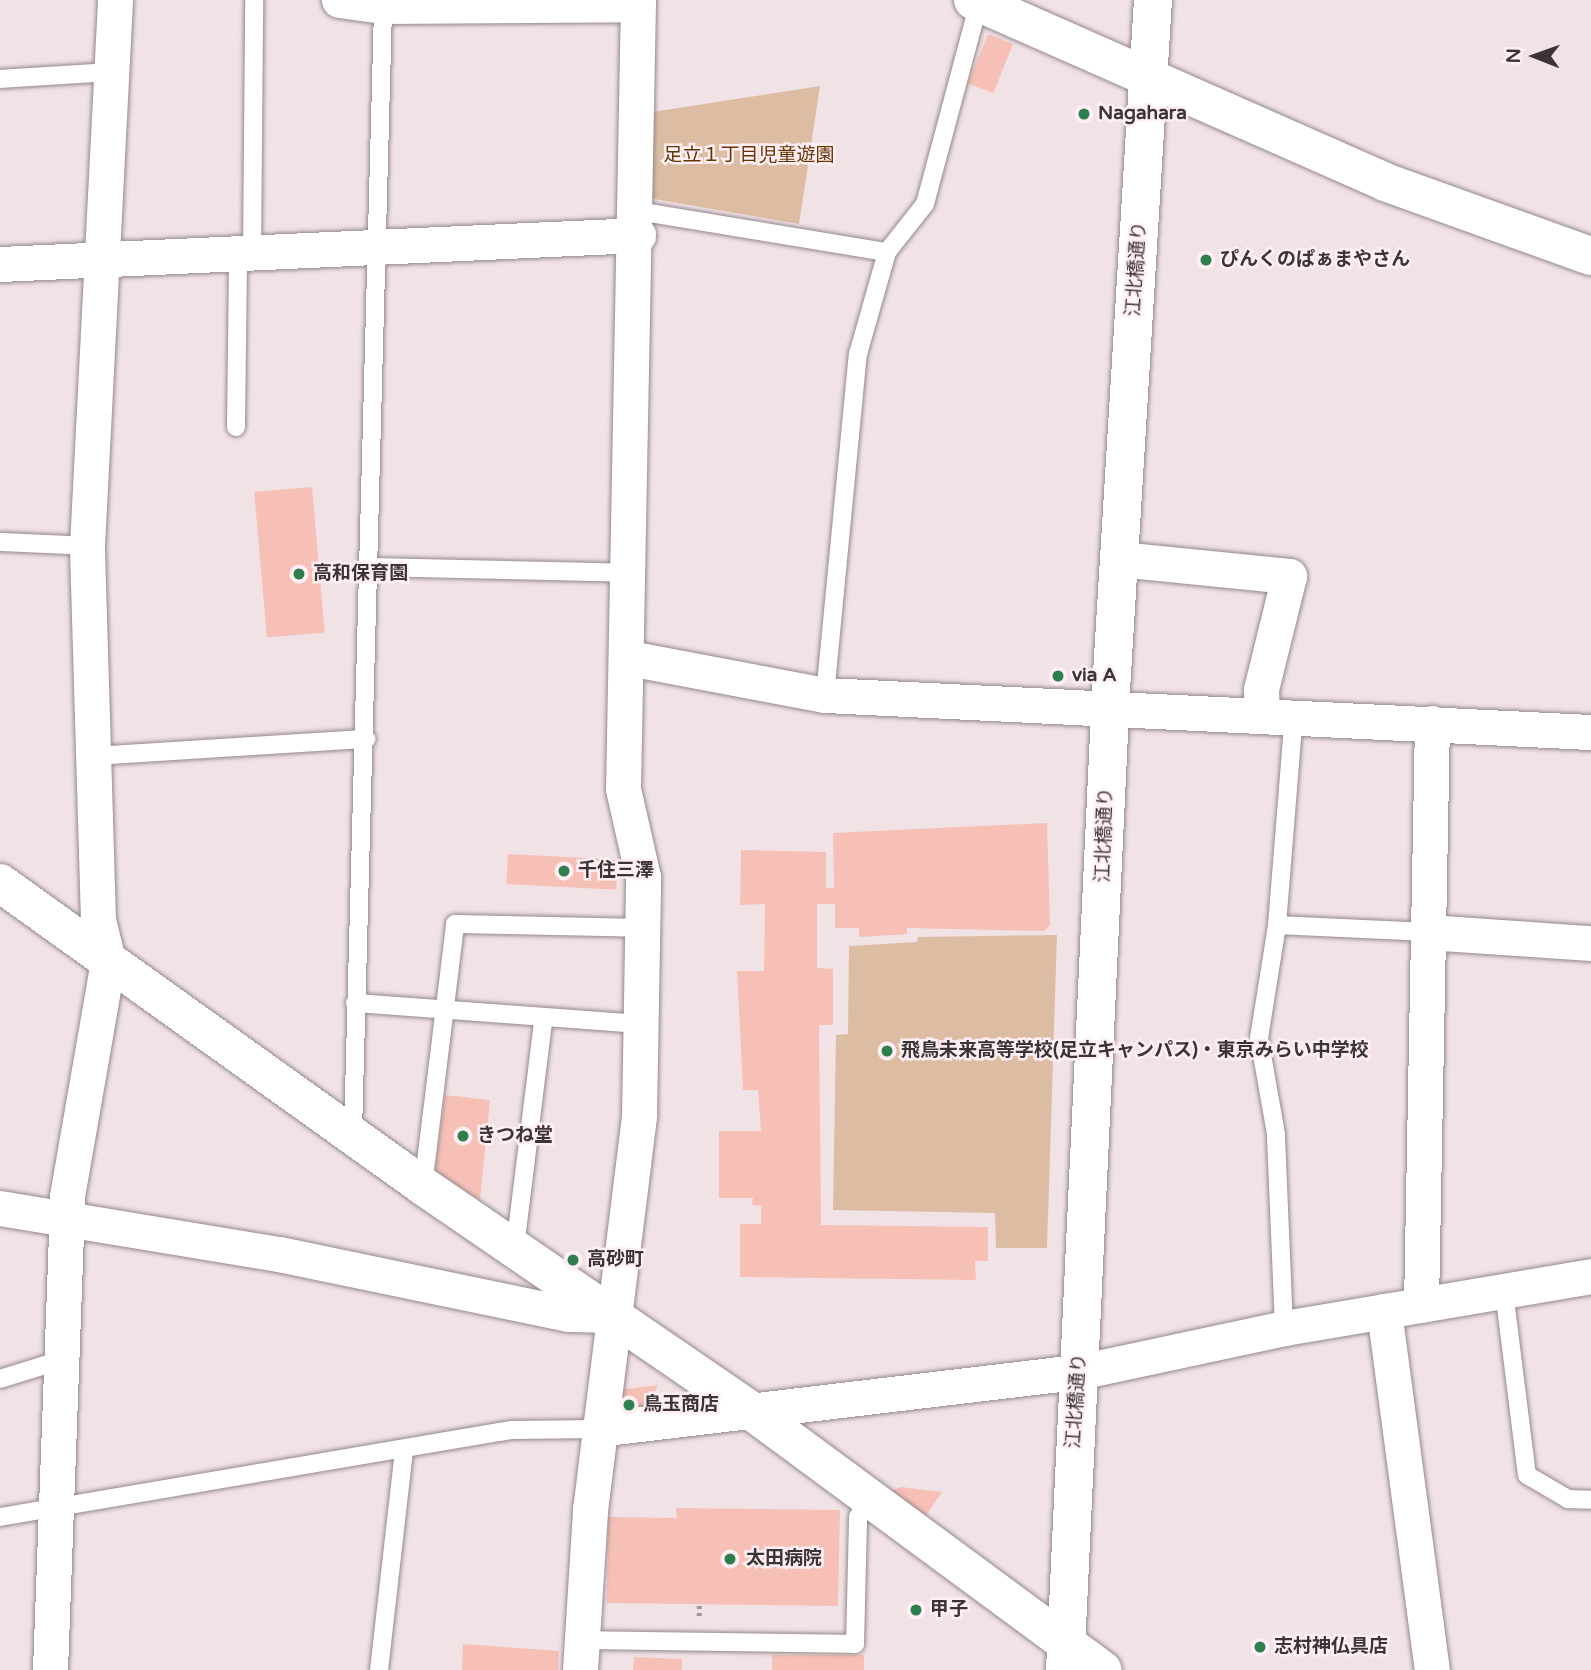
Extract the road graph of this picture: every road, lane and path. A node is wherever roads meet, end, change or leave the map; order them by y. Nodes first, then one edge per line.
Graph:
1 (115, 0) edge
2 (254, 0) edge
3 (339, 0) edge
4 (1153, 0) edge
5 (976, 1) edge
6 (638, 2) edge
7 (396, 4) edge
8 (504, 4) edge
9 (110, 72) junction
10 (0, 79) edge
11 (1148, 82) junction
12 (638, 223) junction
13 (379, 248) junction
14 (887, 252) junction
15 (245, 255) junction
16 (1591, 256) edge
17 (99, 260) junction
18 (0, 264) edge
19 (236, 427) dead end
20 (0, 542) edge
21 (87, 545) junction
22 (1119, 559) junction
23 (370, 567) junction
24 (631, 573) junction
25 (629, 658) junction
26 (825, 695) junction
27 (1110, 710) junction
28 (1278, 715) junction
29 (1432, 723) junction
30 (1591, 732) edge
31 (366, 739) junction
32 (95, 756) junction
33 (0, 883) edge
34 (1277, 925) junction
35 (642, 928) junction
36 (1428, 932) junction
37 (1591, 943) edge
38 (108, 960) junction
39 (355, 1003) junction
40 (447, 1013) junction
41 (543, 1021) junction
42 (641, 1024) junction
43 (353, 1132) junction
44 (423, 1186) junction
45 (0, 1208) edge
46 (67, 1220) junction
47 (515, 1247) junction
48 (1591, 1276) edge
49 (1504, 1291) junction
50 (1422, 1305) junction
51 (1384, 1311) junction
52 (612, 1315) junction
53 (1284, 1328) junction
54 (61, 1360) junction
55 (1079, 1372) junction
56 (0, 1379) edge
57 (750, 1410) junction
58 (598, 1429) junction
59 (404, 1451) junction
60 (870, 1497) junction
61 (1591, 1500) edge
62 (56, 1510) junction
63 (0, 1517) edge
64 (581, 1655) edge
65 (1065, 1655) edge
66 (50, 1670) edge
67 (379, 1670) edge
68 (1103, 1670) edge
69 (1432, 1670) edge

1 - 9 street
2 - 15 lane
3 - 7 street
4 - 11 street, 江北橋通り
5 - 11 street
5 - 14 lane
6 - 8 street
6 - 12 street
7 - 8 street
7 - 13 lane
9 - 10 lane
9 - 17 street
11 - 16 street
11 - 22 street, 江北橋通り
12 - 13 street
12 - 14 lane
12 - 24 street
13 - 15 street
13 - 23 lane
14 - 26 lane
15 - 17 street
15 - 19 lane
17 - 18 street
17 - 21 street
20 - 21 lane
21 - 32 street
22 - 27 street, 江北橋通り
22 - 28 street
23 - 24 lane
23 - 31 lane
24 - 25 street
25 - 26 street
25 - 35 street
26 - 27 street
27 - 28 street
27 - 55 street, 江北橋通り
28 - 29 street
28 - 34 lane
29 - 30 street
29 - 36 street
31 - 32 lane
31 - 39 lane
32 - 38 street
33 - 38 street
34 - 36 lane
34 - 53 lane
35 - 40 lane
35 - 42 street
36 - 37 street
36 - 50 street
38 - 43 street
38 - 46 street
39 - 40 lane
39 - 43 lane
40 - 41 lane
40 - 44 lane
41 - 42 lane
41 - 47 lane
42 - 52 street
43 - 44 street
44 - 47 street
45 - 46 street
46 - 52 street
46 - 54 street
47 - 52 street
48 - 49 street
49 - 50 street
49 - 61 lane
50 - 51 street
51 - 53 street
51 - 69 street
52 - 57 street
52 - 58 street
53 - 55 street
54 - 56 lane
54 - 62 street
55 - 57 street
55 - 65 street, 江北橋通り
57 - 58 street
57 - 60 street
58 - 59 lane
58 - 64 street
59 - 62 lane
59 - 67 lane
60 - 64 lane
60 - 65 street
62 - 63 lane
62 - 66 street
65 - 68 street

